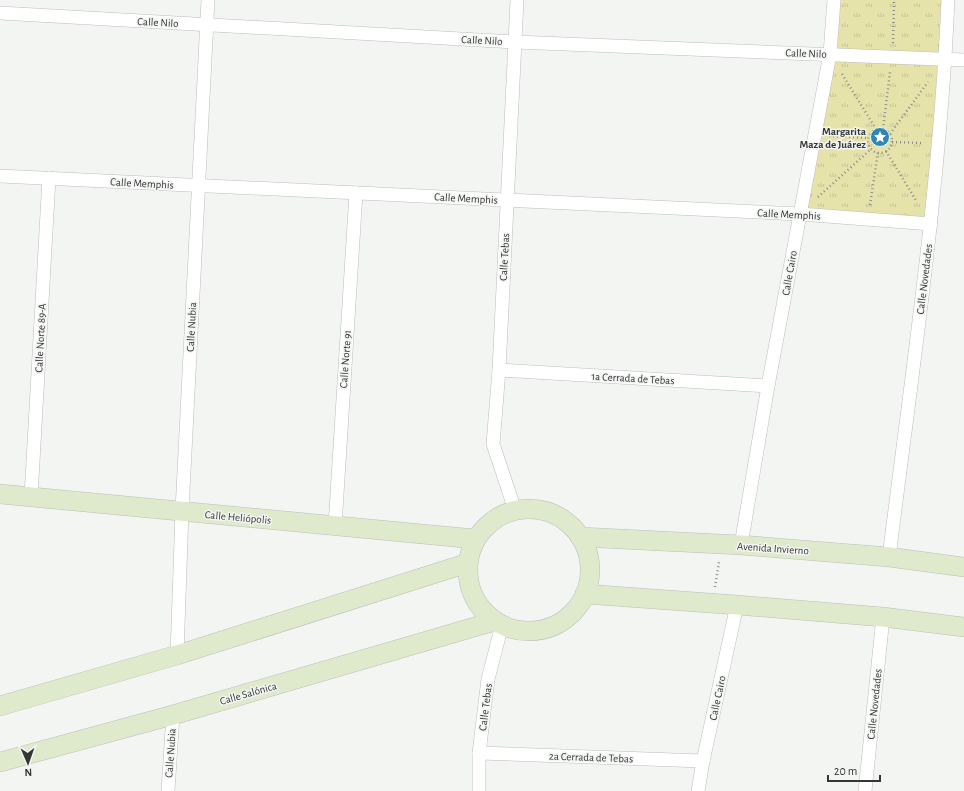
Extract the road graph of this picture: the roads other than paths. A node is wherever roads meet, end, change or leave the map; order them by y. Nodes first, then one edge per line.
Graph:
1 (208, 0) edge
2 (517, 0) edge
3 (834, 0) edge
4 (948, 0) edge
5 (0, 14) edge
6 (207, 25) junction
7 (515, 42) junction
8 (830, 54) junction
9 (945, 59) junction
10 (964, 60) edge
11 (0, 176) edge
12 (49, 178) junction
13 (198, 185) junction
14 (356, 193) junction
15 (507, 200) junction
16 (800, 214) junction
17 (931, 224) junction
18 (498, 370) junction
19 (768, 386) junction
20 (0, 494) edge
21 (31, 497) junction
22 (515, 510) junction
23 (182, 511) junction
24 (335, 526) junction
25 (580, 537) junction
26 (475, 539) junction
27 (741, 545) junction
28 (889, 557) junction
29 (468, 563) junction
30 (964, 566) edge
31 (585, 594) junction
32 (737, 605) junction
33 (883, 617) junction
34 (499, 623) junction
35 (964, 627) edge
36 (177, 655) junction
37 (0, 706) edge
38 (173, 715) junction
39 (479, 753) junction
40 (703, 761) junction
41 (0, 762) edge
42 (168, 791) edge
43 (478, 791) edge
44 (698, 791) edge
45 (866, 791) edge

1 - 6 street, Calle Nubia
2 - 7 street, Calle Tebas
3 - 8 street, Calle Cairo
4 - 9 street, Calle Novedades
5 - 6 street, Calle Nilo
6 - 7 street, Calle Nilo
6 - 13 street, Calle Nubia
7 - 8 street, Calle Nilo
7 - 15 street, Calle Tebas
8 - 9 street, Calle Nilo
8 - 16 street, Calle Cairo
9 - 10 street, Calle Nilo
9 - 17 street, Calle Novedades
11 - 12 street, Calle Memphis
12 - 13 street, Calle Memphis
12 - 21 street, Calle Norte 89-A
13 - 14 street, Calle Memphis
13 - 23 street, Calle Nubia
14 - 15 street, Calle Memphis
14 - 24 street, Calle Norte 91
15 - 16 street, Calle Memphis
15 - 18 street, Calle Tebas
16 - 17 street, Calle Memphis
16 - 19 street, Calle Cairo
17 - 28 street, Calle Novedades
18 - 19 street, 1a Cerrada de Tebas
18 - 22 street, Calle Tebas
19 - 27 street, Calle Cairo
20 - 21 main road, Calle Heliópolis
21 - 23 main road, Calle Heliópolis
22 - 25 main road
22 - 26 main road
23 - 24 main road, Calle Heliópolis
23 - 36 street, Calle Nubia
24 - 26 main road, Calle Heliópolis
25 - 27 main road, Avenida Invierno
25 - 31 main road
26 - 29 main road
27 - 28 main road, Avenida Invierno
28 - 30 main road, Avenida Invierno
29 - 34 main road
29 - 36 main road
31 - 32 main road
31 - 34 main road
32 - 33 main road
32 - 40 street, Calle Cairo
33 - 35 main road
33 - 45 street, Calle Novedades
34 - 38 main road, Calle Salónica
34 - 39 street, Calle Tebas
36 - 37 main road
38 - 41 main road, Calle Salónica
38 - 42 street, Calle Nubia
39 - 40 street, 2a Cerrada de Tebas
39 - 43 street, Calle Tebas
40 - 44 street, Calle Cairo

